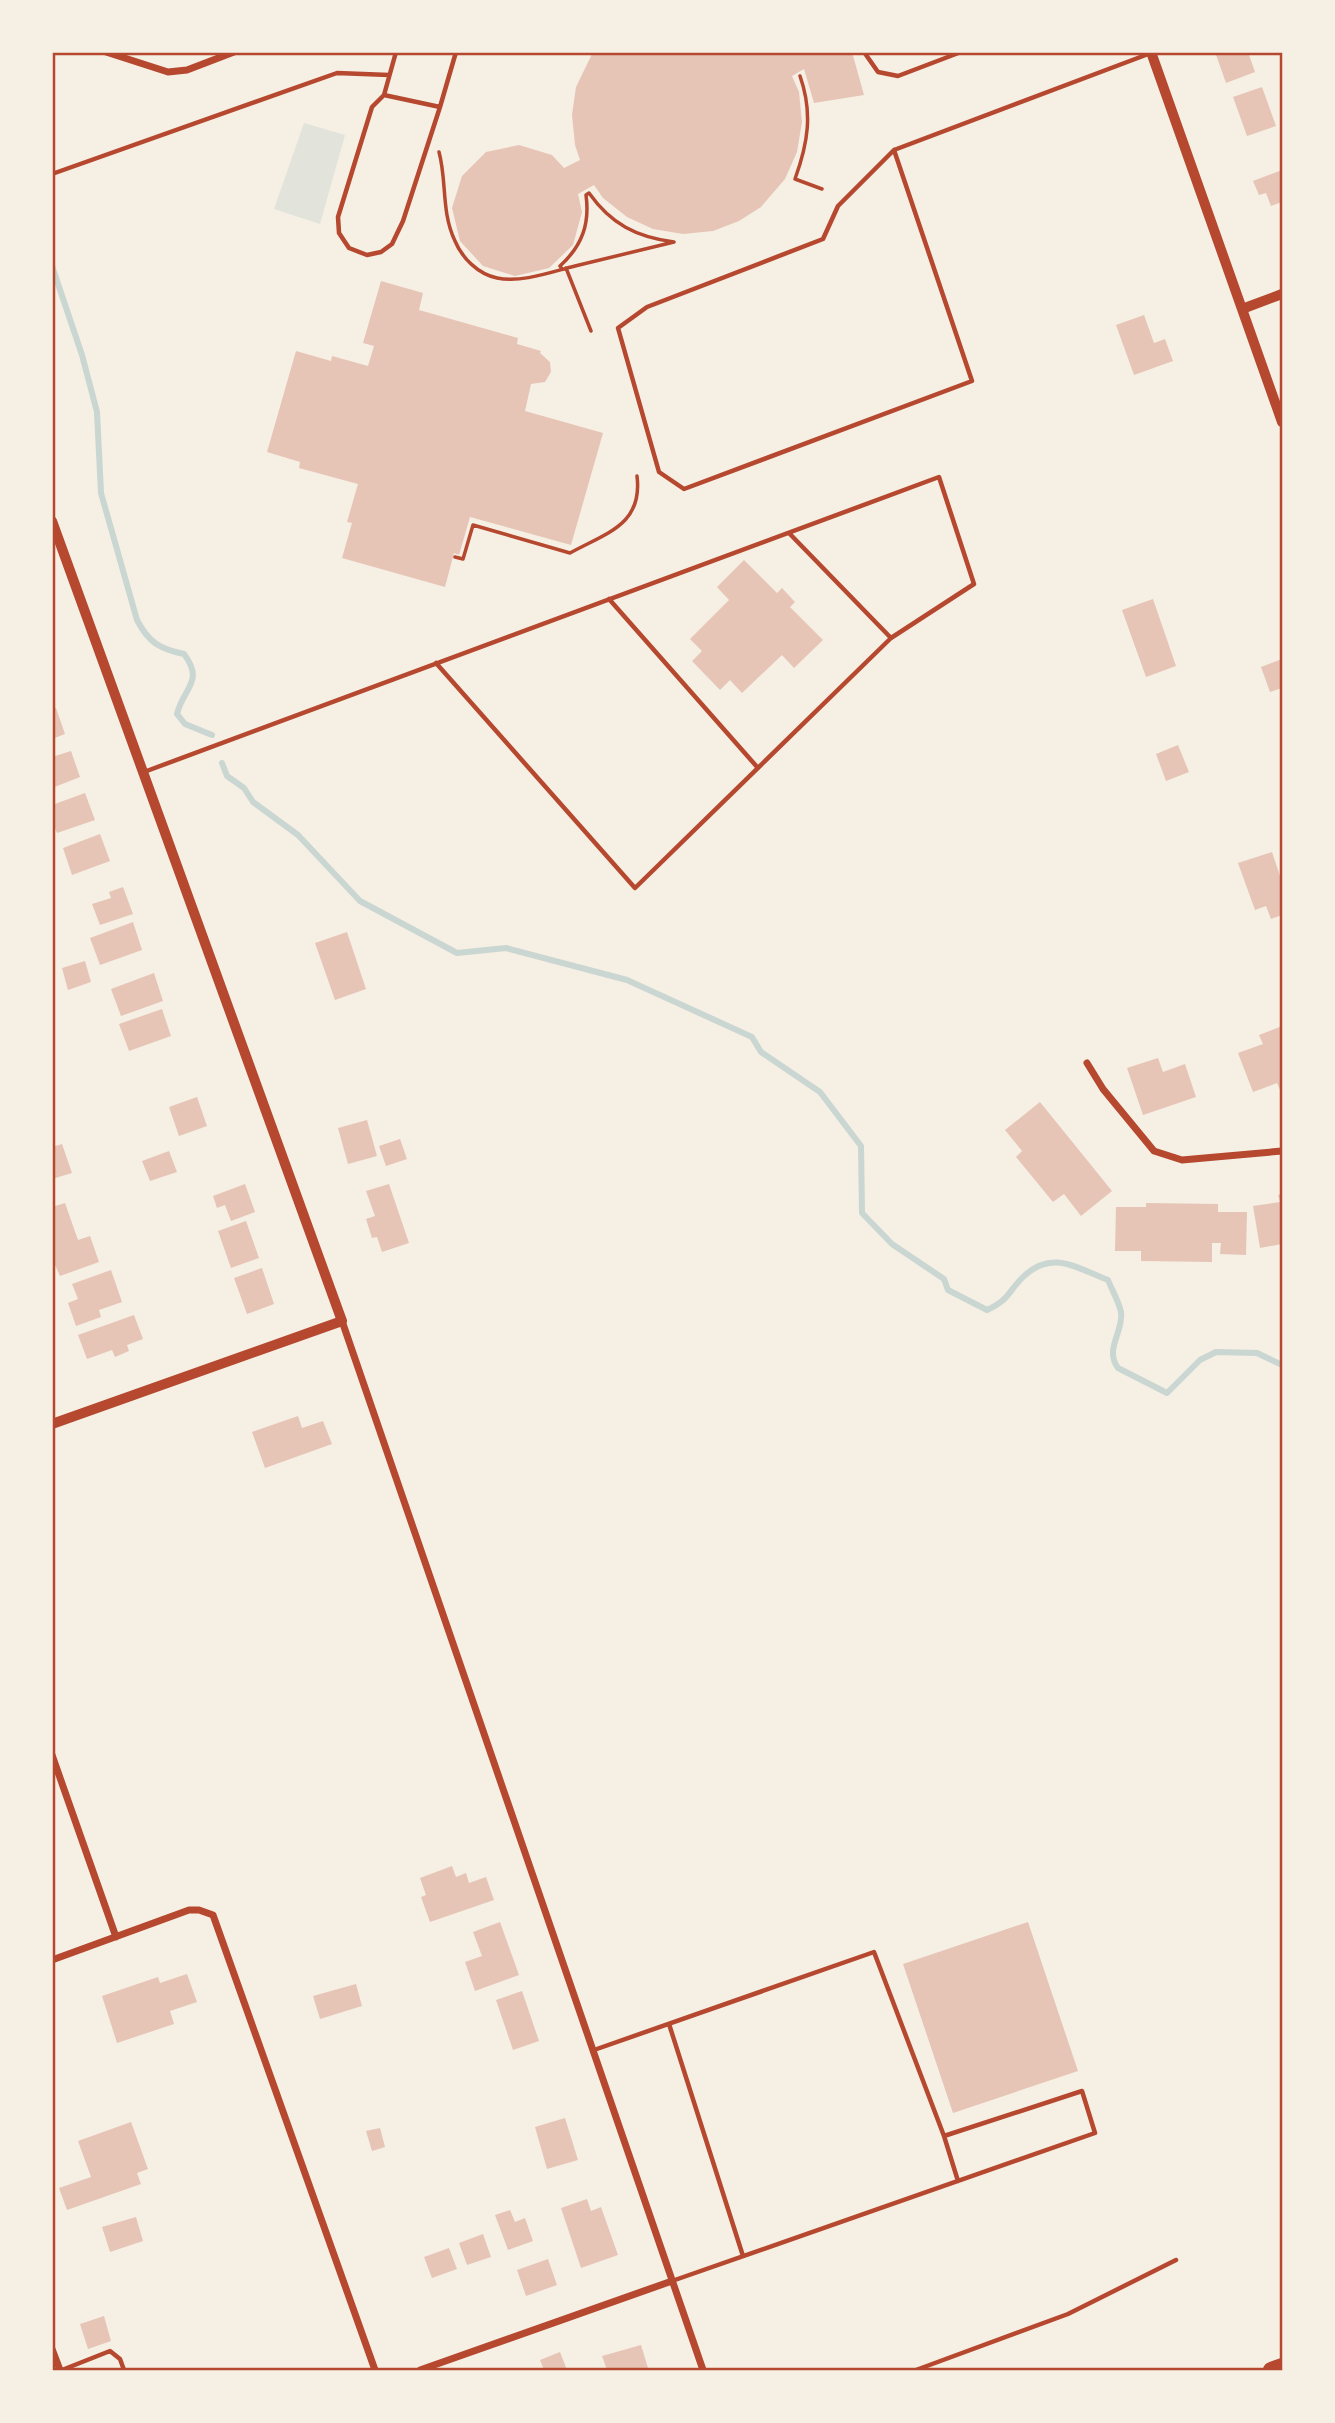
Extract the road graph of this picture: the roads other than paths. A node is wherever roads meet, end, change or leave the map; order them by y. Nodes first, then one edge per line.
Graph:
1 (106, 52) edge
2 (234, 52) edge
3 (396, 52) edge
4 (456, 52) edge
5 (864, 52) edge
6 (961, 52) edge
7 (1151, 53) edge
8 (389, 75) junction
9 (384, 95) junction
10 (440, 107) junction
11 (894, 150) junction
12 (52, 174) edge
13 (1283, 294) edge
14 (1242, 309) junction
15 (1283, 422) edge
16 (52, 521) edge
17 (789, 533) junction
18 (609, 599) junction
19 (891, 638) junction
20 (436, 663) junction
21 (758, 768) junction
22 (143, 772) junction
23 (1087, 1063) dead end
24 (1283, 1150) edge
25 (342, 1321) junction
26 (53, 1422) edge
27 (52, 1755) edge
28 (116, 1937) junction
29 (52, 1960) edge
30 (669, 2024) junction
31 (594, 2050) junction
32 (943, 2136) junction
33 (958, 2181) junction
34 (743, 2256) junction
35 (1176, 2260) dead end
36 (672, 2281) junction
37 (52, 2349) edge
38 (1283, 2366) edge
39 (61, 2371) edge
40 (124, 2371) edge
41 (375, 2371) edge
42 (420, 2371) edge
43 (703, 2371) edge
44 (916, 2371) edge
45 (1271, 2371) edge

1 - 2 street
3 - 8 lane
4 - 10 lane
5 - 6 lane
7 - 11 lane
7 - 14 street
8 - 9 lane
8 - 12 lane
9 - 10 lane
9 - 10 lane
11 - 11 lane
13 - 14 street
14 - 15 street
16 - 22 street
17 - 18 lane
17 - 19 lane
17 - 19 lane
18 - 20 lane
18 - 21 lane
19 - 21 lane
20 - 21 lane
20 - 22 lane
22 - 25 street
23 - 24 street
25 - 26 street
25 - 31 street
27 - 28 street
28 - 29 street
28 - 41 street
30 - 31 lane
30 - 32 lane
30 - 34 lane
31 - 36 street
32 - 33 lane
32 - 33 lane
33 - 34 lane
34 - 36 lane
35 - 44 lane
36 - 42 street
36 - 43 street
37 - 39 street
38 - 45 highway
39 - 40 lane

